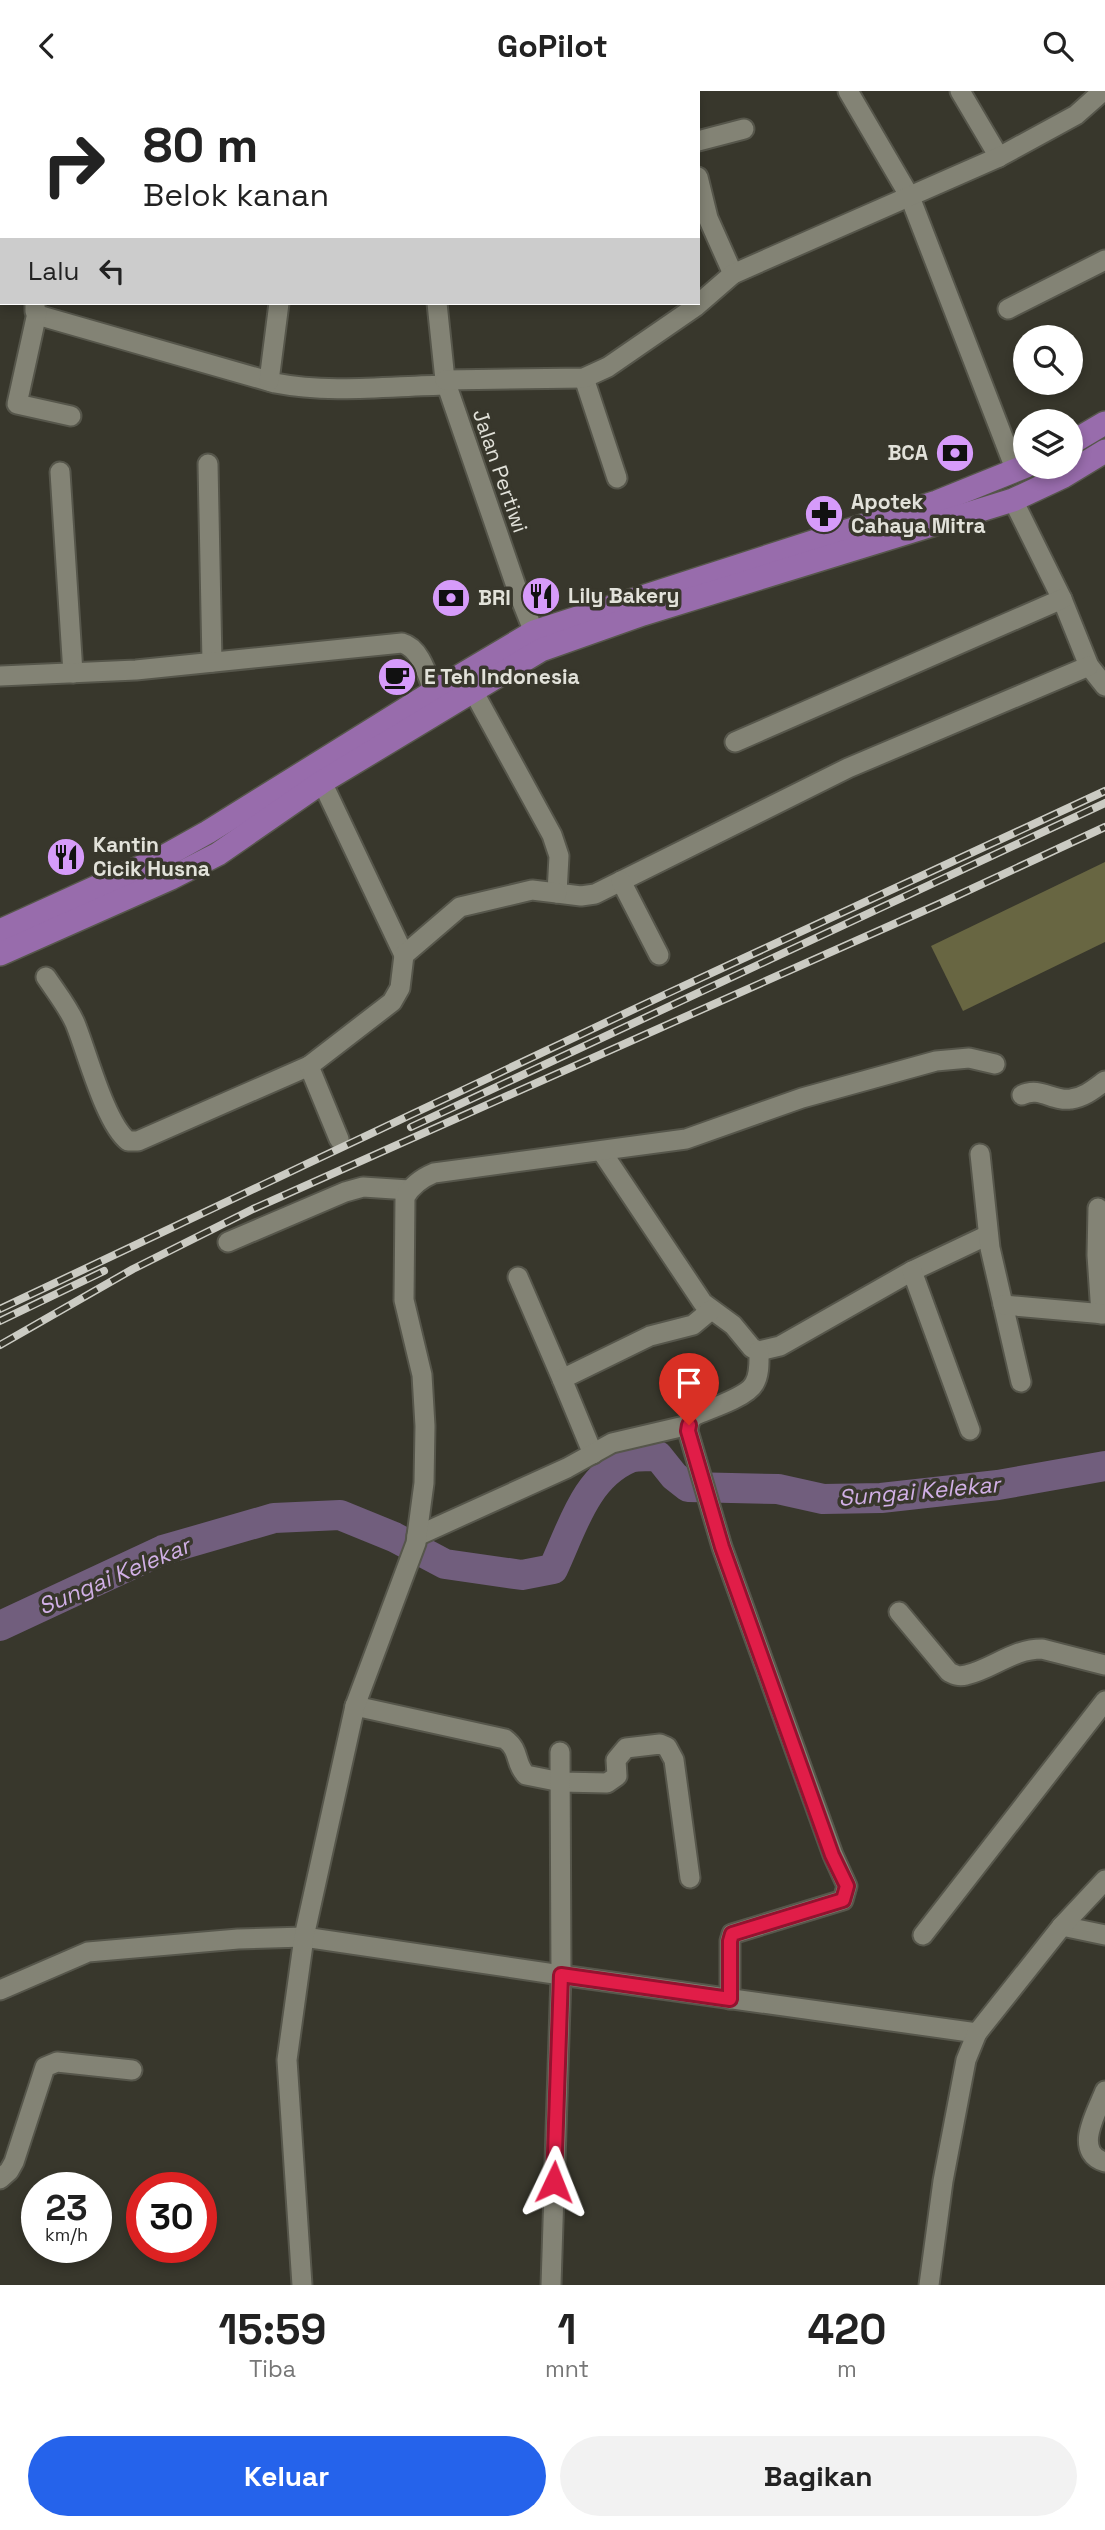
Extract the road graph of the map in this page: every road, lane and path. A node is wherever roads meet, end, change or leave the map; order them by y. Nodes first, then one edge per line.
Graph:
1 (848, 91) edge
2 (960, 91) edge
3 (1100, 92) edge
4 (744, 129) dead end
5 (700, 140) edge
6 (999, 157) junction
7 (700, 185) edge
8 (910, 197) junction
9 (1105, 260) edge
10 (733, 274) junction
11 (700, 303) edge
12 (279, 305) edge
13 (436, 305) edge
14 (697, 305) edge
15 (36, 308) edge
16 (1008, 309) dead end
17 (584, 378) junction
18 (269, 381) junction
19 (446, 382) junction
20 (71, 416) dead end
21 (1105, 423) edge
22 (1083, 436) edge
23 (1013, 448) edge
24 (1105, 451) edge
25 (208, 464) dead end
26 (1013, 471) edge
27 (60, 472) dead end
28 (617, 478) dead end
29 (1013, 500) junction
30 (1062, 599) junction
31 (538, 641) junction
32 (212, 662) junction
33 (73, 673) junction
34 (1098, 674) edge
35 (0, 676) edge
36 (468, 682) junction
37 (437, 700) junction
38 (735, 742) dead end
39 (316, 775) junction
40 (621, 881) junction
41 (557, 893) junction
42 (0, 931) edge
43 (0, 954) edge
44 (404, 955) junction
45 (659, 955) dead end
46 (46, 977) dead end
47 (995, 1064) dead end
48 (309, 1066) junction
49 (1105, 1081) edge
50 (1022, 1095) dead end
51 (339, 1139) dead end
52 (602, 1152) junction
53 (980, 1154) dead end
54 (409, 1190) junction
55 (1098, 1208) dead end
56 (988, 1235) junction
57 (228, 1242) dead end
58 (912, 1271) junction
59 (518, 1277) dead end
60 (1003, 1305) junction
61 (711, 1310) junction
62 (1103, 1314) edge
63 (759, 1351) junction
64 (562, 1380) junction
65 (1021, 1382) dead end
66 (689, 1425) junction
67 (971, 1430) dead end
68 (593, 1454) junction
69 (416, 1540) junction
70 (899, 1612) dead end
71 (1105, 1665) edge
72 (1105, 1702) edge
73 (355, 1706) junction
74 (560, 1752) dead end
75 (561, 1782) junction
76 (690, 1878) dead end
77 (1105, 1880) edge
78 (1062, 1926) junction
79 (923, 1935) dead end
80 (1105, 1935) edge
81 (304, 1937) junction
82 (561, 1975) junction
83 (0, 1990) edge
84 (730, 1999) junction
85 (976, 2033) junction
86 (132, 2070) dead end
87 (1105, 2091) edge
88 (1105, 2162) edge
89 (0, 2179) edge
90 (302, 2285) edge
91 (551, 2285) edge
92 (929, 2285) edge

1 - 8 street
2 - 6 street
3 - 6 street
4 - 5 street
6 - 8 street
7 - 10 street
8 - 10 street
8 - 23 street
9 - 16 street
10 - 11 street
12 - 18 street
13 - 19 street, Jalan Pertiwi
14 - 17 street
15 - 18 street
15 - 20 street
17 - 19 street
17 - 28 street
18 - 19 street
19 - 31 street, Jalan Pertiwi
21 - 22 main road
24 - 29 main road
25 - 32 street
26 - 31 main road
27 - 33 street
29 - 30 street
29 - 31 main road
30 - 34 street
30 - 38 street
31 - 36 main road
32 - 33 street
32 - 37 street
33 - 35 street
34 - 40 street
36 - 37 main road
36 - 41 street
37 - 39 main road
39 - 42 main road
39 - 43 main road
39 - 44 street
40 - 41 street
40 - 45 street
41 - 44 street
44 - 48 street
46 - 48 street
47 - 52 street
48 - 51 street
49 - 50 street
52 - 54 street
52 - 61 street
53 - 56 street
54 - 57 street
54 - 69 street
55 - 62 street
56 - 58 street
56 - 60 street
58 - 63 street
58 - 67 street
59 - 64 street
60 - 62 street
60 - 65 street
61 - 63 street
61 - 64 street
63 - 66 street
64 - 68 street
66 - 68 street
66 - 84 street
68 - 69 street
69 - 73 street
70 - 71 street
72 - 79 street
73 - 75 street
73 - 81 street
74 - 75 street
75 - 76 street
75 - 82 street
77 - 78 street
78 - 80 street
78 - 85 street
81 - 82 street
81 - 83 street
81 - 90 street
82 - 84 street
82 - 91 street
84 - 85 street
85 - 92 street
86 - 89 street
87 - 88 street

